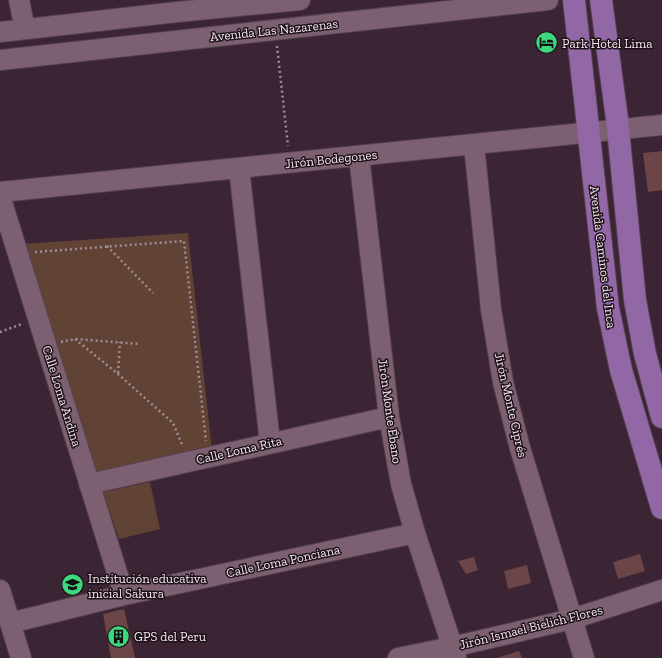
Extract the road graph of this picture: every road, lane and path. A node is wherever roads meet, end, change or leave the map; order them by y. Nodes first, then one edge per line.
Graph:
1 (19, 0) edge
2 (296, 0) edge
3 (548, 0) edge
4 (574, 0) edge
5 (601, 0) edge
6 (177, 6) edge
7 (25, 29) junction
8 (275, 30) junction
9 (0, 32) edge
10 (0, 60) edge
11 (662, 125) edge
12 (618, 130) junction
13 (588, 133) junction
14 (474, 145) junction
15 (359, 156) junction
16 (290, 163) junction
17 (239, 168) junction
18 (0, 192) edge
19 (0, 196) edge
20 (107, 246) junction
21 (31, 252) dead end
22 (153, 293) dead end
23 (38, 319) junction
24 (0, 332) edge
25 (75, 339) junction
26 (61, 342) dead end
27 (120, 342) junction
28 (140, 344) dead end
29 (118, 374) junction
30 (389, 417) junction
31 (662, 417) edge
32 (270, 443) junction
33 (208, 457) junction
34 (188, 462) junction
35 (89, 484) junction
36 (662, 508) edge
37 (415, 533) junction
38 (0, 590) edge
39 (662, 590) edge
40 (124, 595) junction
41 (572, 619) junction
42 (10, 623) junction
43 (454, 653) edge
44 (21, 658) edge
45 (398, 658) edge
46 (584, 658) edge

1 - 7 street
2 - 6 street, Avenida Las Nazarenas
3 - 8 street, Avenida Las Nazarenas
4 - 13 main road, Avenida Caminos del Inca
5 - 12 main road, Avenida Caminos del Inca
6 - 7 street, Avenida Las Nazarenas
7 - 9 street, Avenida Las Nazarenas
8 - 10 street, Avenida Las Nazarenas
8 - 16 path
11 - 12 street, Jirón Bodegones
12 - 13 street, Jirón Bodegones
12 - 31 main road, Avenida Caminos del Inca
13 - 14 street, Jirón Bodegones
13 - 36 main road, Avenida Caminos del Inca
14 - 15 street, Jirón Bodegones
14 - 41 street, Jirón Monte Ciprés
15 - 16 street, Jirón Bodegones
15 - 30 street, Jirón Monte Ébano
16 - 17 street, Jirón Bodegones
17 - 18 street, Jirón Bodegones
17 - 32 street
19 - 23 street, Calle Loma Andina
20 - 21 path
20 - 22 path
20 - 33 path
23 - 24 path
23 - 35 street, Calle Loma Andina
25 - 26 path
25 - 27 path
25 - 29 path
27 - 28 path
27 - 29 path
29 - 34 path
30 - 32 street, Calle Loma Rita
30 - 37 street, Jirón Monte Ébano
32 - 33 street, Calle Loma Rita
33 - 34 street, Calle Loma Rita
34 - 35 street, Calle Loma Rita
35 - 40 street, Calle Loma Andina
37 - 40 street, Calle Loma Ponciana
37 - 43 street, Jirón Monte Ébano
38 - 42 street
39 - 41 street, Jirón Ismael Bielich Flores
40 - 42 street, Calle Loma Ponciana
41 - 43 street, Jirón Ismael Bielich Flores
41 - 46 street, Jirón Monte Ciprés
42 - 44 street
43 - 45 street, Jirón Ismael Bielich Flores

